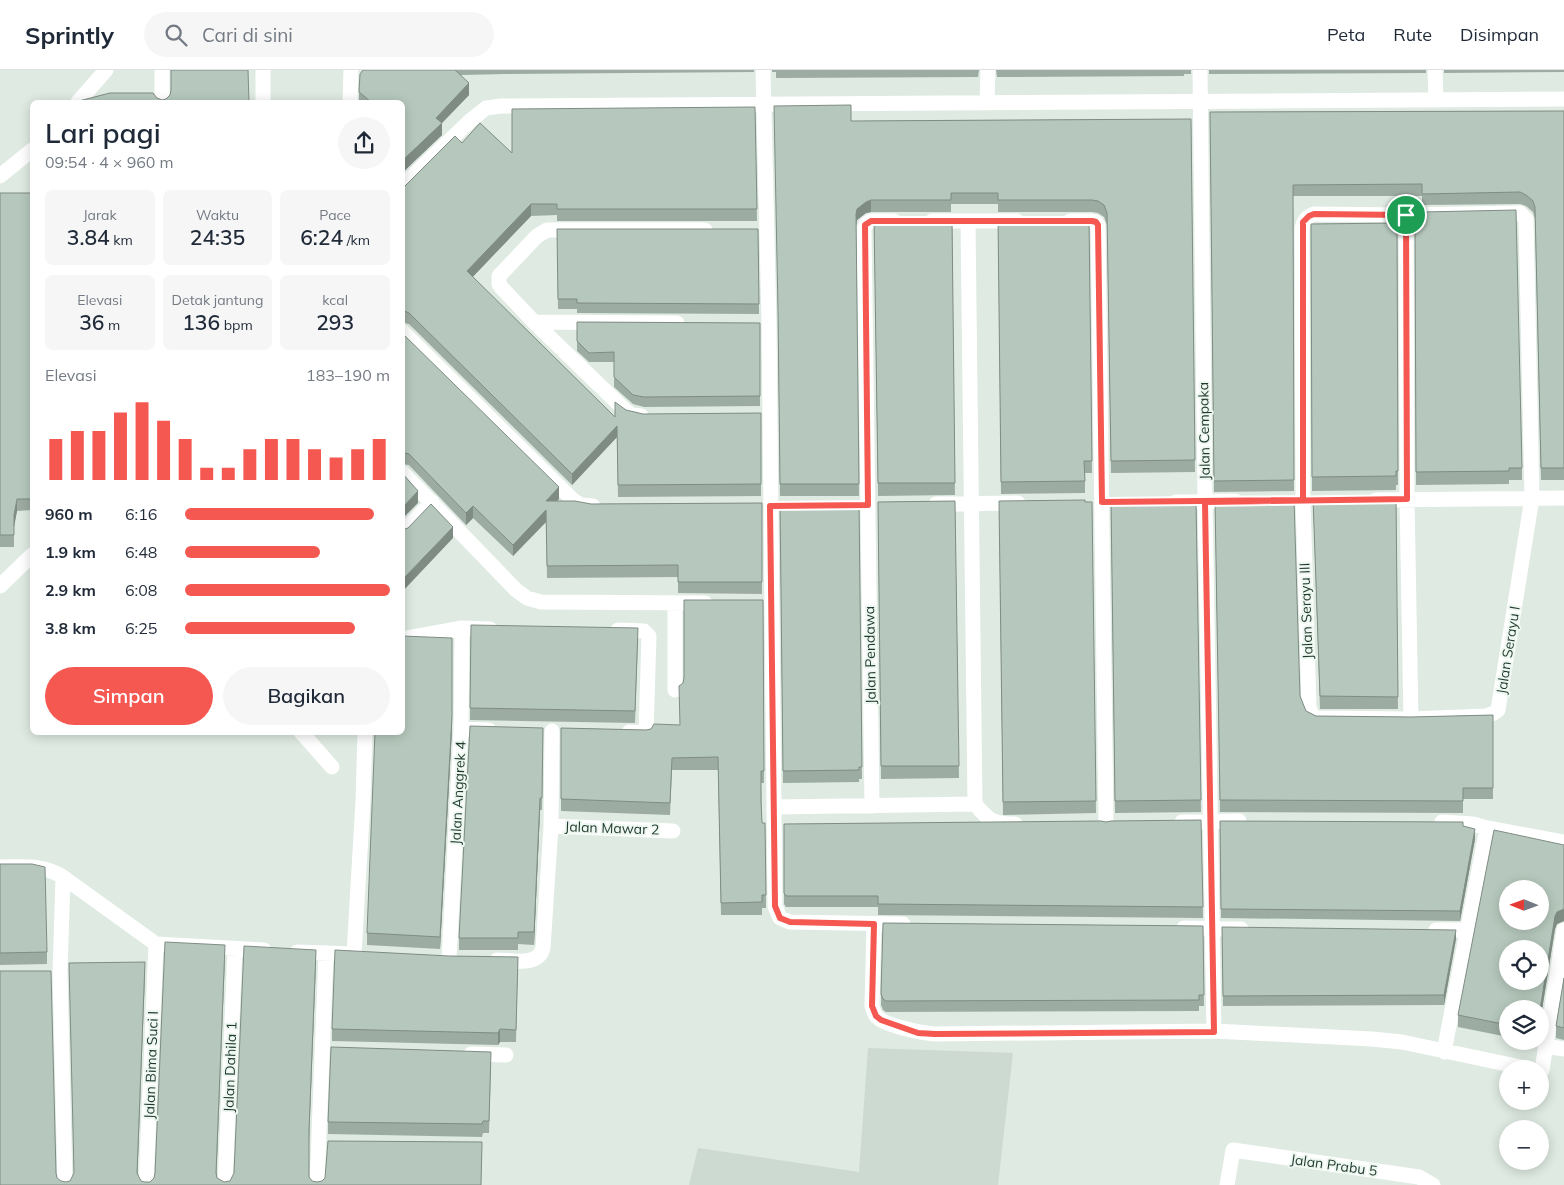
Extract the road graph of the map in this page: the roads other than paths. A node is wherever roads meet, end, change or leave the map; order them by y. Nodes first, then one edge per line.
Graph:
1 (106, 70) edge
2 (162, 70) edge
3 (263, 70) edge
4 (351, 70) edge
5 (763, 70) edge
6 (988, 70) edge
7 (1200, 70) edge
8 (1435, 70) edge
9 (1564, 99) edge
10 (80, 100) edge
11 (162, 100) edge
12 (263, 100) edge
13 (350, 100) edge
14 (1436, 100) junction
15 (1200, 101) junction
16 (987, 103) junction
17 (763, 105) junction
18 (30, 152) edge
19 (0, 176) edge
20 (405, 183) edge
21 (1406, 215) junction
22 (968, 221) junction
23 (1035, 221) edge
24 (1054, 221) edge
25 (718, 230) edge
26 (748, 230) edge
27 (767, 230) junction
28 (534, 322) junction
29 (691, 323) edge
30 (405, 334) edge
31 (653, 416) edge
32 (405, 475) edge
33 (1532, 498) junction
34 (1564, 498) edge
35 (1407, 499) junction
36 (1322, 500) edge
37 (1360, 500) edge
38 (1254, 501) edge
39 (1298, 501) junction
40 (432, 502) junction
41 (1102, 502) junction
42 (1121, 502) edge
43 (1158, 502) edge
44 (1205, 502) junction
45 (1036, 503) edge
46 (1083, 503) edge
47 (924, 504) edge
48 (970, 504) junction
49 (863, 505) junction
50 (886, 505) edge
51 (611, 506) edge
52 (766, 506) junction
53 (790, 506) edge
54 (405, 529) edge
55 (30, 557) edge
56 (0, 586) edge
57 (723, 603) edge
58 (675, 604) junction
59 (462, 628) junction
60 (508, 629) edge
61 (601, 630) edge
62 (405, 638) edge
63 (676, 690) dead end
64 (1316, 718) joint
65 (1411, 719) junction
66 (461, 730) junction
67 (507, 730) edge
68 (534, 731) edge
69 (552, 731) junction
70 (571, 731) edge
71 (618, 732) edge
72 (305, 735) edge
73 (364, 735) edge
74 (332, 767) dead end
75 (975, 804) junction
76 (872, 806) junction
77 (774, 807) junction
78 (1210, 821) junction
79 (1163, 822) edge
80 (1249, 822) edge
81 (1432, 822) edge
82 (1125, 823) edge
83 (1030, 824) edge
84 (1087, 824) edge
85 (1106, 824) junction
86 (551, 826) junction
87 (1487, 828) junction
88 (673, 831) dead end
89 (1564, 842) edge
90 (0, 867) edge
91 (63, 877) junction
92 (874, 924) junction
93 (914, 925) edge
94 (1172, 928) edge
95 (1212, 928) junction
96 (1251, 929) edge
97 (1418, 930) edge
98 (1468, 930) junction
99 (1564, 930) edge
100 (156, 944) junction
101 (235, 949) junction
102 (326, 953) junction
103 (354, 954) junction
104 (373, 955) edge
105 (467, 959) edge
106 (484, 960) edge
107 (43, 973) edge
108 (60, 973) junction
109 (1549, 1027) edge
110 (1214, 1032) junction
111 (1549, 1046) edge
112 (1564, 1049) edge
113 (322, 1050) junction
114 (341, 1050) edge
115 (1444, 1052) junction
116 (458, 1053) edge
117 (506, 1055) dead end
118 (1499, 1063) edge
119 (318, 1143) junction
120 (337, 1143) edge
121 (65, 1185) edge
122 (146, 1185) edge
123 (225, 1185) edge
124 (316, 1185) edge
125 (1226, 1185) edge
126 (1433, 1185) edge

1 - 10 street
2 - 11 street
3 - 12 street
4 - 13 street
5 - 17 street
6 - 16 street
7 - 15 street, Jalan Cempaka
8 - 14 street
9 - 14 street
14 - 15 street
15 - 16 street
15 - 44 street, Jalan Cempaka
16 - 17 street
17 - 20 street
17 - 27 street
18 - 19 street
21 - 33 street
21 - 35 street
21 - 39 street, Jalan Serayu III
22 - 23 street, Jalan Pendawa
22 - 48 street
22 - 49 street, Jalan Pendawa
24 - 41 street
25 - 28 street
26 - 27 street
27 - 52 street
28 - 29 street
28 - 31 street
30 - 51 street
32 - 40 street
33 - 34 street
33 - 35 street
33 - 65 street, Jalan Serayu I
35 - 37 street
35 - 65 street
36 - 39 street
38 - 44 street
39 - 64 street, Jalan Serayu III
40 - 54 street
40 - 58 street
41 - 42 street
41 - 46 street
41 - 85 street
43 - 44 street
44 - 78 street, Jalan Cempaka
45 - 48 street
47 - 48 street
48 - 75 street
49 - 50 street
49 - 76 street, Jalan Pendawa
52 - 53 street
52 - 77 street
55 - 56 street
57 - 58 street
58 - 63 street
59 - 60 street
59 - 62 street
59 - 66 street, Jalan Anggrek 4
61 - 71 street
64 - 65 street, Jalan Serayu I
66 - 67 street
66 - 105 street, Jalan Anggrek 4
68 - 69 street
69 - 70 street
69 - 86 street
72 - 74 street
73 - 103 street
75 - 76 street
75 - 83 street
76 - 77 street
77 - 92 street
78 - 79 street
78 - 80 street
78 - 95 street, Jalan Cempaka
81 - 87 street
82 - 85 street
84 - 85 street
86 - 88 street, Jalan Mawar 2
86 - 106 street
87 - 89 street
87 - 98 street
90 - 91 street
91 - 100 street
91 - 108 street
92 - 93 street
92 - 110 street
94 - 95 street
95 - 96 street
95 - 110 street, Jalan Cempaka
97 - 98 street
98 - 115 street
99 - 109 street
100 - 101 street
100 - 122 street, Jalan Bima Suci I
101 - 102 street
101 - 123 street, Jalan Dahila 1
102 - 103 street
102 - 113 street
103 - 104 street
107 - 108 street
108 - 121 street
110 - 115 street
111 - 112 street
113 - 114 street
113 - 119 street
115 - 118 street
116 - 117 street
119 - 120 street
119 - 124 street
125 - 126 street, Jalan Prabu 5

